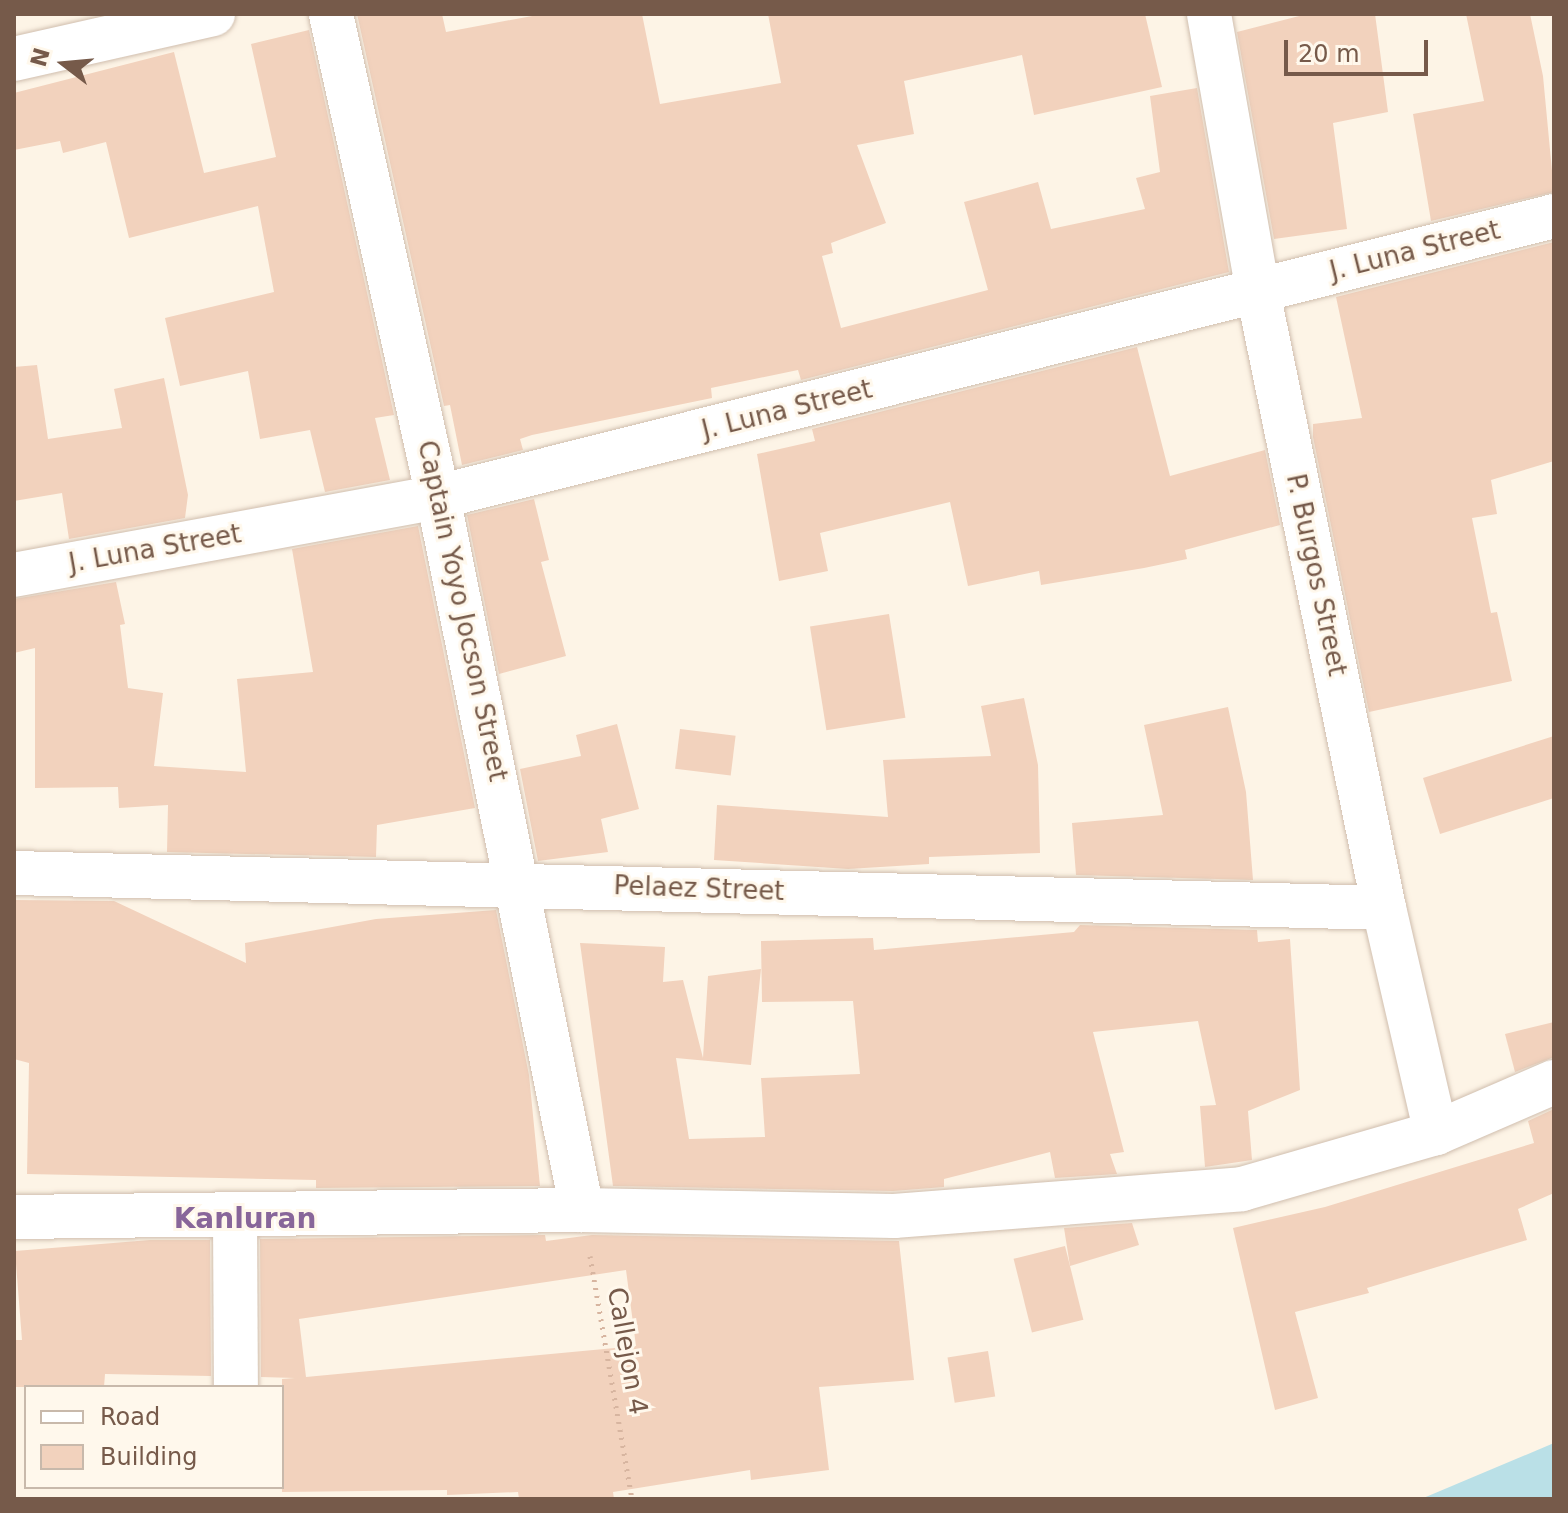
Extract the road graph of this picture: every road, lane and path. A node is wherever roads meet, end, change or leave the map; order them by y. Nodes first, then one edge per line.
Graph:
1 (213, 14) edge
2 (331, 14) edge
3 (1209, 14) edge
4 (14, 59) edge
5 (1554, 216) edge
6 (1258, 292) junction
7 (438, 497) junction
8 (14, 575) edge
9 (14, 873) edge
10 (519, 884) junction
11 (1384, 908) junction
12 (1554, 1082) edge
13 (1436, 1133) junction
14 (582, 1210) junction
15 (235, 1214) junction
16 (14, 1217) edge
17 (236, 1385) edge
18 (632, 1499) edge

1 - 4 street
2 - 7 street, Captain Yoyo Jocson Street
3 - 6 street, P. Burgos Street
5 - 6 street, J. Luna Street
6 - 7 street, J. Luna Street
6 - 11 street, P. Burgos Street
7 - 8 street, J. Luna Street
7 - 10 street, Captain Yoyo Jocson Street
9 - 10 street, Pelaez Street
10 - 11 street, Pelaez Street
10 - 14 street, Captain Yoyo Jocson Street
11 - 13 street, P. Burgos Street
12 - 13 street
13 - 14 street
14 - 15 street
14 - 18 path, Callejon 4
15 - 16 street
15 - 17 street

